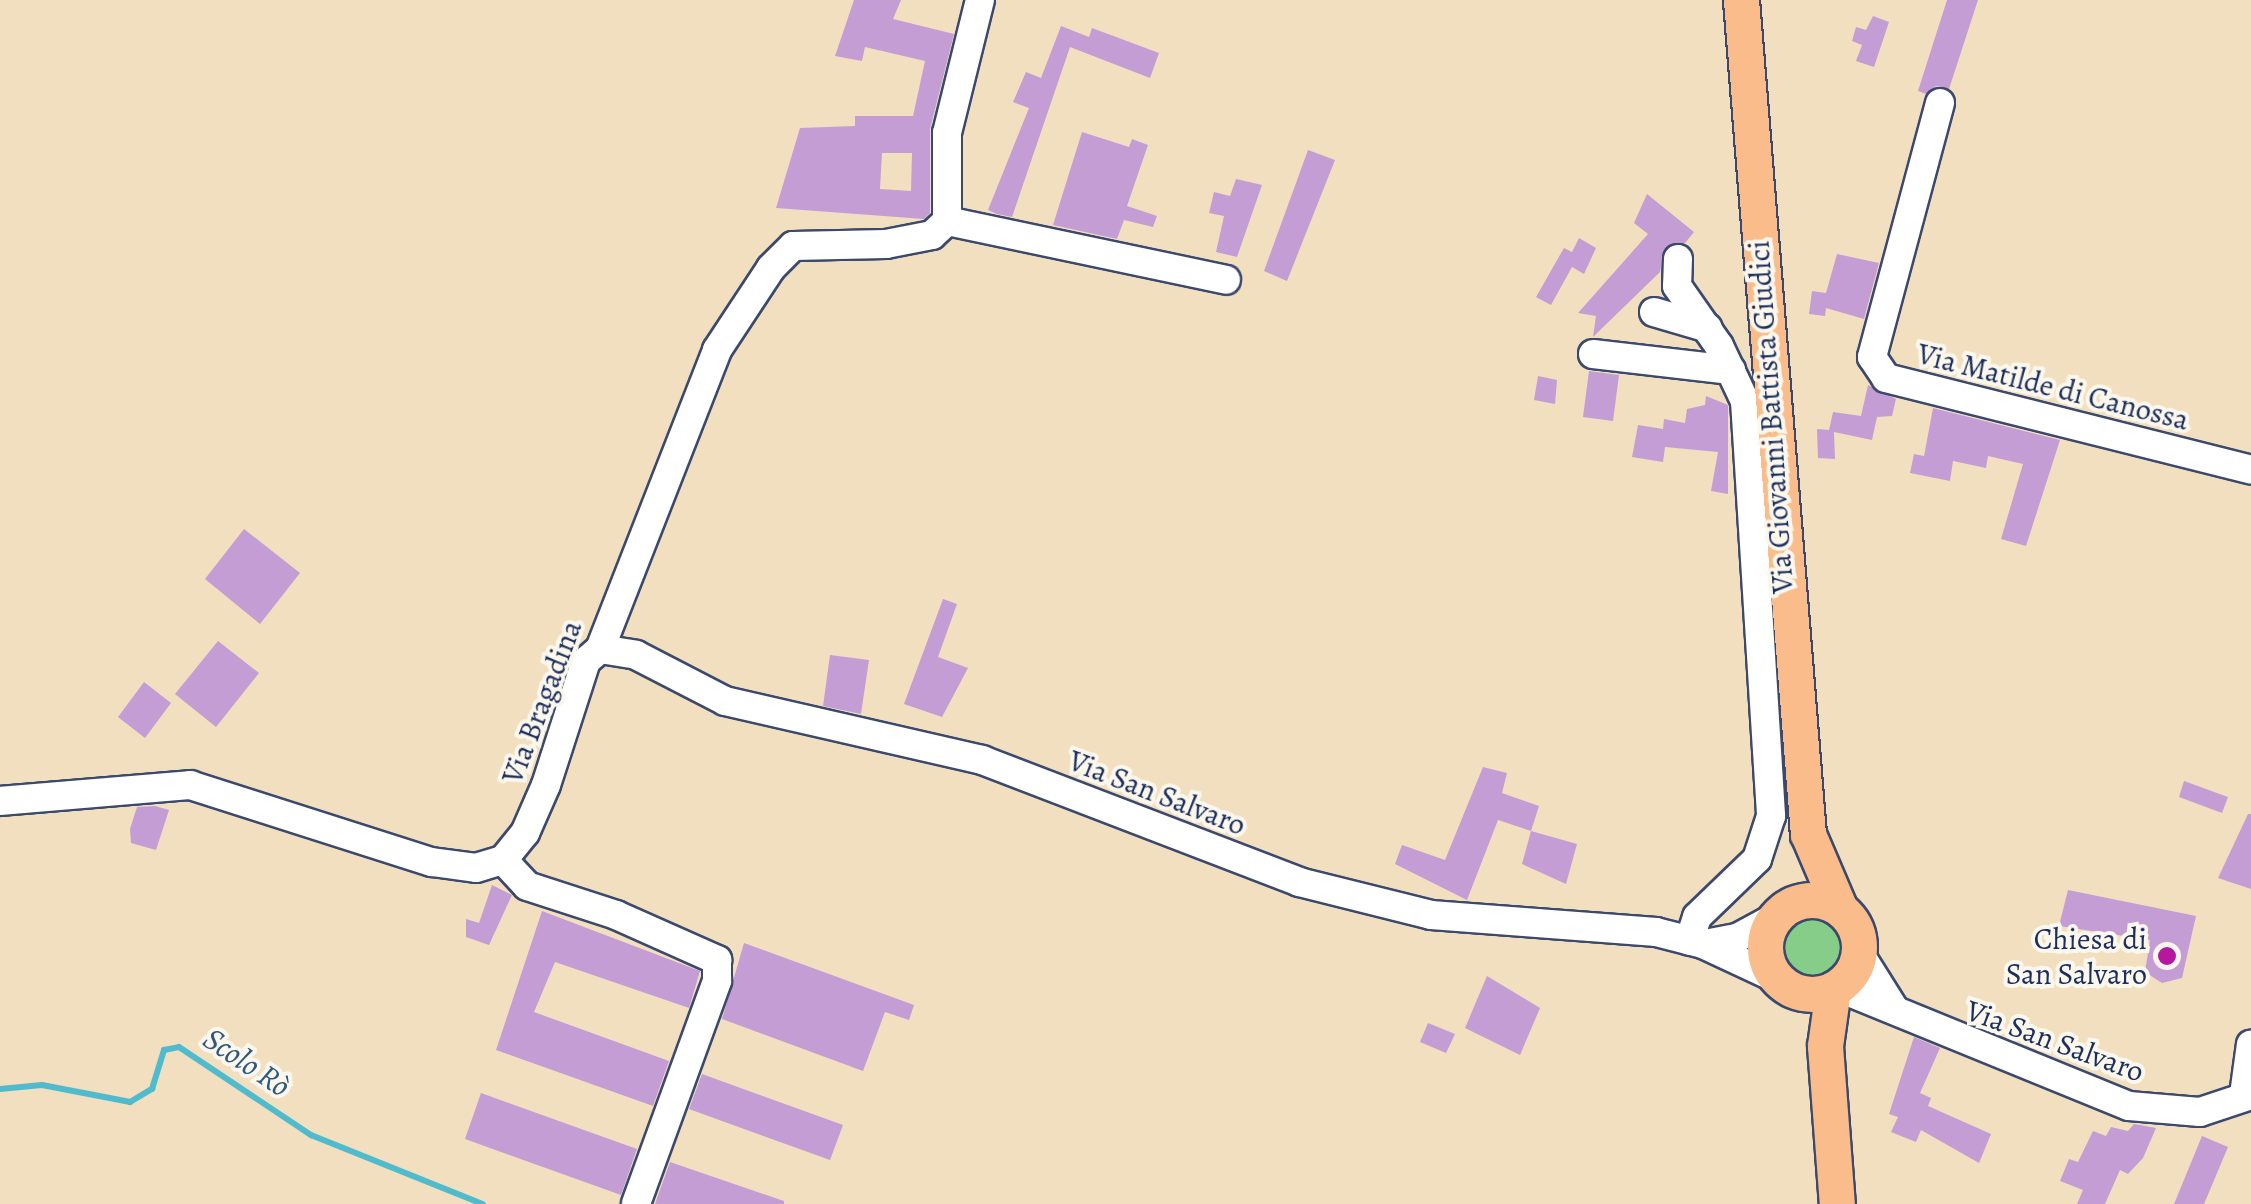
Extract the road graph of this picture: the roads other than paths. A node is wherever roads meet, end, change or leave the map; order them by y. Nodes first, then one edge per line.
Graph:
1 (980, 0) edge
2 (1742, 0) edge
3 (1940, 103) dead end
4 (947, 221) junction
5 (1678, 258) dead end
6 (1226, 280) dead end
7 (1654, 312) dead end
8 (1708, 328) junction
9 (1593, 354) dead end
10 (1731, 370) junction
11 (2251, 470) edge
12 (600, 648) junction
13 (0, 802) edge
14 (1808, 834) junction
15 (502, 860) junction
16 (1840, 909) junction
17 (1780, 913) junction
18 (1696, 942) junction
19 (1859, 954) junction
20 (1782, 983) junction
21 (1835, 988) junction
22 (1897, 1012) junction
23 (2251, 1044) edge
24 (1825, 1046) junction
25 (2247, 1095) edge
26 (636, 1204) edge
27 (1837, 1204) edge

1 - 4 street
2 - 14 main road, Via Giovanni Battista Giudici
3 - 11 street, Via Matilde di Canossa
4 - 6 street
4 - 12 street, Via Bragadina
5 - 8 street
7 - 8 street
8 - 10 street
9 - 10 street
10 - 18 street
12 - 15 street, Via Bragadina
12 - 18 street, Via San Salvaro
13 - 15 street
14 - 16 main road, Via Giovanni Battista Giudici
14 - 17 main road, Via Giovanni Battista Giudici
15 - 26 street
16 - 17 main road
16 - 19 main road, Via Giovanni Battista Giudici
17 - 18 street, Via San Salvaro
17 - 20 main road, Via Giovanni Battista Giudici
18 - 20 street, Via San Salvaro
19 - 21 main road, Via Giovanni Battista Giudici
19 - 22 street
20 - 21 main road
20 - 24 main road, Via Giovanni Battista Giudici
21 - 22 street, Via San Salvaro
21 - 24 main road, Via Giovanni Battista Giudici
22 - 25 street, Via San Salvaro
23 - 25 street
24 - 27 main road, Via Giovanni Battista Giudici

